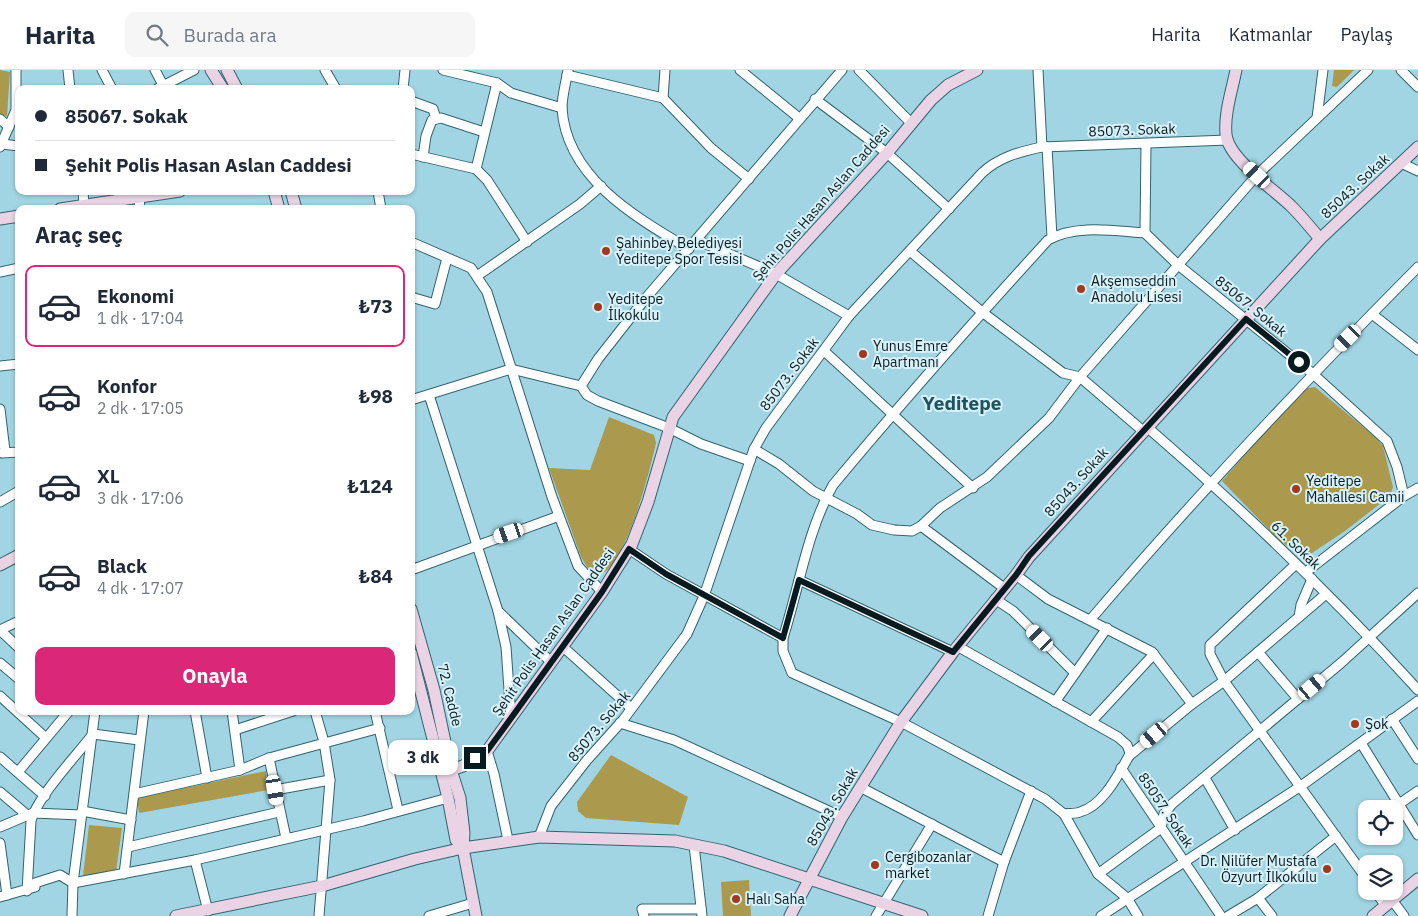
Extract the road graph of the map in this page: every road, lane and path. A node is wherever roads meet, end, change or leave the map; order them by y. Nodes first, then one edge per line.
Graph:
1 (16, 70) edge
2 (68, 70) edge
3 (102, 70) edge
4 (155, 70) edge
5 (194, 70) edge
6 (212, 70) edge
7 (227, 70) edge
8 (325, 70) edge
9 (405, 70) edge
10 (443, 70) edge
11 (665, 70) edge
12 (841, 70) edge
13 (860, 70) edge
14 (977, 70) edge
15 (1038, 70) edge
16 (1236, 70) edge
17 (1323, 70) edge
18 (1368, 70) edge
19 (1401, 70) edge
20 (568, 72) edge
21 (747, 72) edge
22 (472, 74) edge
23 (497, 83) junction
24 (16, 85) edge
25 (70, 85) edge
26 (110, 85) edge
27 (161, 85) edge
28 (167, 85) edge
29 (220, 85) edge
30 (236, 85) edge
31 (334, 85) edge
32 (403, 85) edge
33 (1418, 87) edge
34 (663, 98) junction
35 (815, 99) junction
36 (415, 102) edge
37 (562, 108) junction
38 (15, 113) edge
39 (799, 118) junction
40 (1317, 118) junction
41 (0, 119) edge
42 (436, 119) junction
43 (911, 123) junction
44 (9, 128) junction
45 (484, 132) junction
46 (1228, 140) junction
47 (1146, 144) junction
48 (1, 145) edge
49 (15, 146) edge
50 (1045, 147) junction
51 (1418, 147) edge
52 (887, 152) junction
53 (415, 155) edge
54 (423, 157) junction
55 (1401, 163) junction
56 (476, 169) junction
57 (1418, 171) edge
58 (1257, 175) junction
59 (748, 179) junction
60 (601, 186) junction
61 (164, 195) edge
62 (140, 203) edge
63 (101, 205) edge
64 (949, 209) junction
65 (15, 217) edge
66 (0, 219) edge
67 (1145, 233) junction
68 (1052, 238) junction
69 (1320, 239) junction
70 (697, 240) junction
71 (527, 242) junction
72 (415, 244) edge
73 (689, 249) junction
74 (910, 251) junction
75 (447, 258) junction
76 (1177, 264) junction
77 (1418, 268) edge
78 (15, 269) edge
79 (0, 272) edge
80 (776, 274) junction
81 (476, 276) junction
82 (415, 298) edge
83 (982, 312) junction
84 (1372, 314) junction
85 (849, 316) junction
86 (1246, 319) junction
87 (1418, 350) edge
88 (824, 351) junction
89 (15, 364) edge
90 (0, 366) edge
91 (511, 368) junction
92 (1312, 373) junction
93 (1080, 377) junction
94 (581, 386) junction
95 (429, 395) junction
96 (415, 399) edge
97 (0, 410) edge
98 (892, 414) junction
99 (669, 428) junction
100 (1145, 429) junction
101 (754, 450) junction
102 (3, 453) edge
103 (750, 461) junction
104 (1211, 482) junction
105 (973, 488) junction
106 (1418, 488) edge
107 (15, 493) edge
108 (1404, 496) junction
109 (826, 498) junction
110 (0, 502) edge
111 (559, 516) junction
112 (921, 526) junction
113 (476, 544) junction
114 (629, 549) junction
115 (15, 555) edge
116 (2, 560) edge
117 (1296, 564) junction
118 (415, 568) edge
119 (1016, 575) junction
120 (1309, 576) junction
121 (799, 580) junction
122 (1004, 588) junction
123 (602, 592) junction
124 (1418, 593) edge
125 (1326, 594) junction
126 (704, 596) junction
127 (995, 599) junction
128 (498, 611) junction
129 (1299, 617) junction
130 (1091, 619) junction
131 (15, 623) edge
132 (415, 623) edge
133 (1107, 628) junction
134 (1370, 637) junction
135 (783, 638) junction
136 (15, 644) edge
137 (562, 646) junction
138 (955, 649) junction
139 (1258, 652) junction
140 (1154, 654) junction
141 (551, 662) junction
142 (0, 663) edge
143 (415, 666) edge
144 (1075, 673) junction
145 (15, 676) edge
146 (1224, 681) junction
147 (1418, 690) edge
148 (423, 693) junction
149 (415, 695) edge
150 (0, 696) edge
151 (1298, 699) junction
152 (1418, 701) edge
153 (1055, 702) junction
154 (1192, 704) junction
155 (631, 708) junction
156 (15, 710) edge
157 (21, 715) edge
158 (62, 715) edge
159 (95, 715) edge
160 (143, 715) edge
161 (195, 715) edge
162 (233, 715) edge
163 (281, 715) edge
164 (316, 715) edge
165 (376, 715) edge
166 (511, 718) junction
167 (1392, 719) junction
168 (901, 722) junction
169 (1091, 722) junction
170 (620, 723) junction
171 (380, 728) junction
172 (235, 730) junction
173 (1261, 730) junction
174 (93, 734) junction
175 (46, 738) junction
176 (140, 740) junction
177 (324, 742) junction
178 (1361, 743) junction
179 (487, 751) junction
180 (1129, 756) junction
181 (0, 757) edge
182 (269, 758) junction
183 (1418, 759) edge
184 (1121, 768) junction
185 (240, 770) junction
186 (451, 770) junction
187 (18, 772) junction
188 (207, 778) junction
189 (1205, 778) junction
190 (330, 780) junction
191 (1301, 786) junction
192 (860, 787) junction
193 (275, 790) junction
194 (1031, 791) junction
195 (1418, 791) edge
196 (0, 792) edge
197 (134, 794) junction
198 (45, 796) junction
199 (448, 798) junction
200 (1397, 800) edge
201 (1403, 801) edge
202 (398, 810) junction
203 (1403, 811) edge
204 (278, 812) junction
205 (82, 813) junction
206 (30, 814) junction
207 (1064, 814) junction
208 (842, 817) junction
209 (131, 820) junction
210 (932, 824) junction
211 (0, 827) edge
212 (327, 828) junction
213 (1161, 828) junction
214 (1235, 830) junction
215 (1418, 835) edge
216 (1336, 836) junction
217 (539, 837) junction
218 (286, 838) junction
219 (508, 840) junction
220 (0, 843) edge
221 (694, 845) junction
222 (128, 848) junction
223 (463, 848) junction
224 (195, 860) junction
225 (1004, 862) junction
226 (1184, 863) junction
227 (1358, 867) edge
228 (124, 874) junction
229 (1098, 874) junction
230 (809, 879) junction
231 (1418, 879) edge
232 (73, 883) junction
233 (322, 886) junction
234 (27, 891) junction
235 (4, 896) edge
236 (1127, 898) junction
237 (1258, 898) junction
238 (1386, 900) edge
239 (473, 903) junction
240 (883, 903) junction
241 (1389, 903) junction
242 (208, 911) junction
243 (702, 912) edge
244 (72, 916) edge
245 (176, 916) edge
246 (319, 916) edge
247 (429, 916) edge
248 (476, 916) edge
249 (644, 916) edge
250 (790, 916) edge
251 (876, 916) edge
252 (922, 916) edge
253 (988, 916) edge
254 (1101, 916) edge
255 (1138, 916) edge
256 (1221, 916) edge
257 (1228, 916) edge
258 (1272, 916) edge
259 (1373, 916) edge
260 (1404, 916) edge

1 - 24 street
2 - 25 street
3 - 26 street
4 - 27 street
5 - 28 street
6 - 29 street
7 - 30 street
8 - 31 street
9 - 32 street
10 - 22 street
11 - 34 street
12 - 35 street
13 - 43 street
14 - 43 street, Şehit Polis Hasan Aslan Caddesi
15 - 50 street
16 - 46 street
17 - 40 street
18 - 40 street
19 - 33 street
20 - 34 street
20 - 37 street
21 - 39 street
22 - 23 street
23 - 37 street
23 - 45 street
34 - 59 street
35 - 39 street
35 - 52 street
36 - 42 street
37 - 60 street
38 - 44 street
39 - 59 street
40 - 58 street
41 - 44 street
42 - 45 street
42 - 54 street
43 - 52 street, Şehit Polis Hasan Aslan Caddesi
44 - 48 street
45 - 56 street
46 - 47 street, 85073. Sokak
46 - 58 street
47 - 50 street, 85073. Sokak
47 - 67 street
48 - 49 street
50 - 64 street, 85073. Sokak
50 - 68 street
51 - 55 street, 85043. Sokak
52 - 64 street
52 - 80 street, Şehit Polis Hasan Aslan Caddesi
53 - 54 street
54 - 56 street
55 - 57 street
55 - 69 street, 85043. Sokak
56 - 71 street
58 - 69 street
58 - 76 street
59 - 70 street
60 - 71 street
60 - 73 street
61 - 62 street
62 - 63 street
64 - 74 street, 85073. Sokak
65 - 66 street
67 - 68 street
67 - 76 street, 85067. Sokak
68 - 83 street
69 - 86 street, 85043. Sokak
70 - 73 street
70 - 80 street
71 - 81 street
72 - 75 street
73 - 94 street
74 - 83 street
74 - 85 street, 85073. Sokak
75 - 81 street
75 - 82 street
76 - 86 street, 85067. Sokak
76 - 93 street
77 - 84 street
78 - 79 street
80 - 85 street
80 - 99 street, Şehit Polis Hasan Aslan Caddesi
81 - 91 street
83 - 93 street
83 - 98 street
84 - 87 street
84 - 92 street
85 - 88 street, 85073. Sokak
86 - 92 street, 85067. Sokak
86 - 100 street, 85043. Sokak
88 - 98 street
88 - 101 street, 85073. Sokak
89 - 90 street
91 - 94 street
91 - 95 street
91 - 111 street
92 - 104 street
92 - 108 street, 85067. Sokak
93 - 100 street, 61. Sokak
93 - 105 street
94 - 99 street
95 - 96 street
95 - 113 street
97 - 102 street
98 - 105 street
98 - 109 street
99 - 103 street
99 - 114 street, Şehit Polis Hasan Aslan Caddesi
100 - 104 street, 61. Sokak
100 - 119 street, 85043. Sokak
101 - 103 street, 85073. Sokak
101 - 109 street
103 - 126 street, 85073. Sokak
104 - 117 street, 61. Sokak
104 - 130 street
105 - 112 street
106 - 108 street
107 - 110 street
108 - 120 street
109 - 112 street
109 - 121 street
111 - 113 street
111 - 123 street
112 - 122 street
113 - 118 street
113 - 128 street
114 - 123 street, Şehit Polis Hasan Aslan Caddesi
114 - 126 street
115 - 116 street
117 - 120 street, 61. Sokak
117 - 146 street
119 - 122 street, 85043. Sokak
119 - 130 street
120 - 125 street, 61. Sokak
120 - 129 street
121 - 135 street
121 - 138 street
122 - 127 street, 85043. Sokak
123 - 137 street, Şehit Polis Hasan Aslan Caddesi
124 - 134 street
125 - 129 street
125 - 134 street, 61. Sokak
126 - 135 street
126 - 155 street, 85073. Sokak
127 - 138 street, 85043. Sokak
127 - 144 street
128 - 141 street
128 - 166 street
129 - 139 street
130 - 133 street
131 - 136 street
132 - 186 street, 72. Cadde
133 - 140 street
133 - 144 street
134 - 147 street, 61. Sokak
134 - 151 street
135 - 168 street
137 - 141 street, Şehit Polis Hasan Aslan Caddesi
137 - 155 street
138 - 153 street
138 - 168 street, 85043. Sokak
139 - 146 street
139 - 151 street
140 - 154 street
140 - 169 street
141 - 166 street, Şehit Polis Hasan Aslan Caddesi
142 - 145 street
143 - 148 street
144 - 153 street
146 - 154 street
146 - 173 street
148 - 149 street
148 - 199 street
150 - 156 street
151 - 173 street
152 - 167 street
153 - 169 street
154 - 180 street
155 - 170 street, 85073. Sokak
157 - 175 street
158 - 175 street
159 - 174 street
160 - 176 street
161 - 188 street
162 - 172 street
163 - 172 street
164 - 177 street
165 - 171 street
166 - 179 street, Şehit Polis Hasan Aslan Caddesi
167 - 178 street
167 - 183 street
168 - 192 street, 85043. Sokak
168 - 194 street
169 - 180 street
170 - 208 street
170 - 217 street, 85073. Sokak
171 - 177 street
171 - 202 street
172 - 185 street
173 - 189 street
173 - 191 street
174 - 176 street
174 - 198 street
174 - 205 street
175 - 187 street
176 - 197 street
177 - 182 street
177 - 190 street
178 - 191 street
178 - 200 street
179 - 186 street, Şehit Polis Hasan Aslan Caddesi
179 - 219 street
180 - 184 street
181 - 187 street
182 - 185 street
182 - 193 street
184 - 207 street
184 - 213 street, 85057. Sokak
185 - 188 street
186 - 223 street, 72. Cadde
187 - 198 street
188 - 197 street
189 - 213 street
189 - 214 street
190 - 193 street
190 - 212 street
191 - 214 street
191 - 216 street
192 - 208 street, 85043. Sokak
192 - 210 street
193 - 204 street
194 - 207 street
194 - 225 street
195 - 201 street
196 - 206 street
197 - 209 street
198 - 206 street
199 - 202 street
199 - 223 street
202 - 212 street
203 - 215 street
204 - 218 street
204 - 222 street
205 - 206 street
205 - 209 street
205 - 232 street
206 - 211 street
206 - 234 street
207 - 229 street
208 - 230 street, 85043. Sokak
209 - 222 street
210 - 225 street
210 - 240 street
212 - 218 street
212 - 233 street
213 - 226 street, 85057. Sokak
213 - 229 street
214 - 226 street
216 - 227 street
216 - 237 street
217 - 219 street
217 - 221 street
218 - 224 street
219 - 223 street
220 - 235 street
221 - 230 street
221 - 243 street
222 - 228 street
223 - 233 street
223 - 239 street
224 - 228 street
224 - 242 street
225 - 253 street
226 - 236 street
226 - 256 street, 85057. Sokak
228 - 232 street
229 - 236 street
230 - 240 street
230 - 250 street, 85043. Sokak
231 - 241 street
232 - 234 street
232 - 244 street
233 - 242 street
233 - 246 street
234 - 235 street
236 - 254 street
236 - 255 street
237 - 257 street
237 - 258 street
238 - 241 street
239 - 247 street
239 - 248 street
240 - 251 street
240 - 252 street
241 - 259 street
241 - 260 street
242 - 245 street
243 - 249 street

